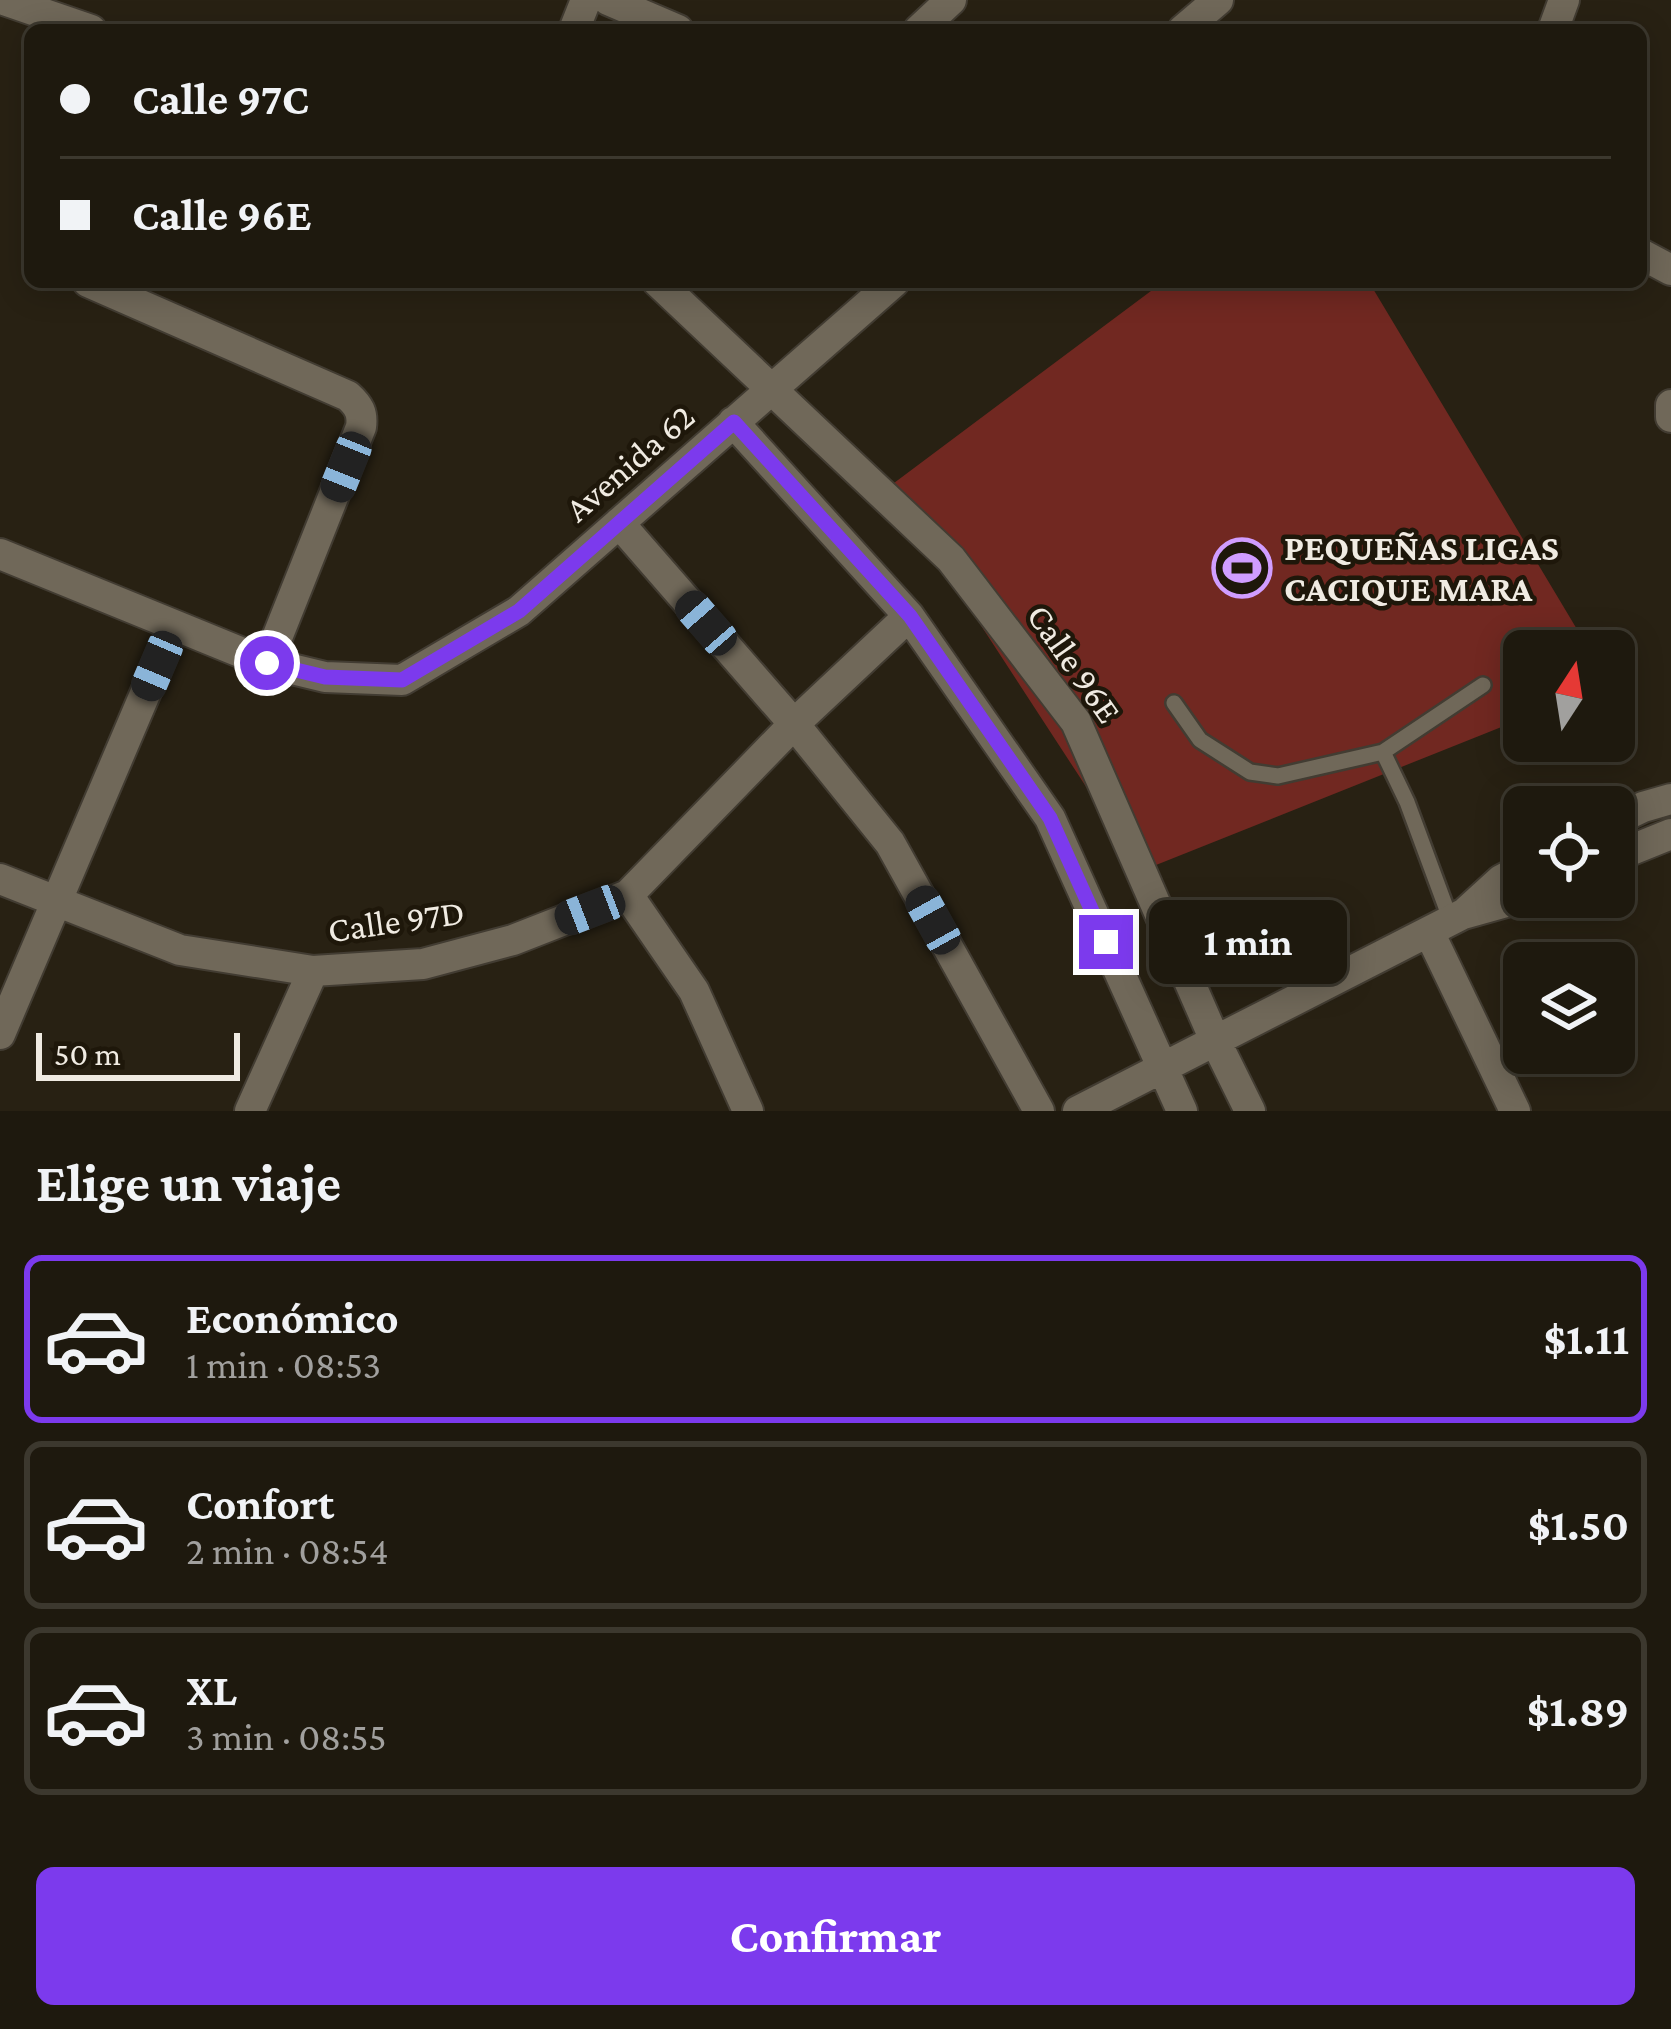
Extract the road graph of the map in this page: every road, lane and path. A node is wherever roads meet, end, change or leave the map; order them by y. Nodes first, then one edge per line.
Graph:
1 (4, 0) edge
2 (608, 0) edge
3 (951, 0) edge
4 (1218, 0) edge
5 (74, 24) edge
6 (664, 24) edge
7 (925, 24) edge
8 (1190, 24) edge
9 (102, 288) edge
10 (669, 288) edge
11 (887, 288) edge
12 (772, 389) junction
13 (1671, 405) edge
14 (1671, 417) edge
15 (734, 422) junction
16 (619, 523) junction
17 (0, 554) edge
18 (910, 616) junction
19 (174, 626) junction
20 (267, 663) junction
21 (1484, 685) dead end
22 (1174, 703) dead end
23 (794, 724) junction
24 (1383, 752) junction
25 (1671, 799) edge
26 (1635, 810) edge
27 (1671, 834) edge
28 (1635, 849) edge
29 (0, 879) edge
30 (1503, 879) edge
31 (628, 895) junction
32 (56, 903) junction
33 (1503, 904) edge
34 (1448, 922) junction
35 (313, 971) junction
36 (0, 1034) edge
37 (1214, 1038) junction
38 (1161, 1066) junction
39 (250, 1111) edge
40 (748, 1111) edge
41 (1039, 1111) edge
42 (1078, 1111) edge
43 (1182, 1111) edge
44 (1250, 1111) edge
45 (1516, 1111) edge

1 - 5 street
2 - 6 street
3 - 7 street
4 - 8 street
9 - 20 street
10 - 12 street, Calle 96E
11 - 12 street, Avenida 62
12 - 15 street, Avenida 62
12 - 37 street, Calle 96E
13 - 14 street
15 - 16 street, Avenida 62
15 - 18 street
16 - 20 street, Avenida 62
16 - 23 street
17 - 19 street
18 - 23 street, Calle 97D
18 - 38 street
19 - 20 street
19 - 32 street
21 - 24 lane
22 - 24 lane
23 - 31 street, Calle 97D
23 - 41 street
24 - 34 lane
25 - 26 street
27 - 28 street
29 - 32 street, Calle 97D
30 - 34 street
31 - 35 street, Calle 97D
31 - 40 street
32 - 35 street, Calle 97D
32 - 36 street
33 - 34 street
34 - 37 street
34 - 45 street
35 - 39 street
37 - 38 street
37 - 44 street, Calle 96E
38 - 42 street
38 - 43 street

